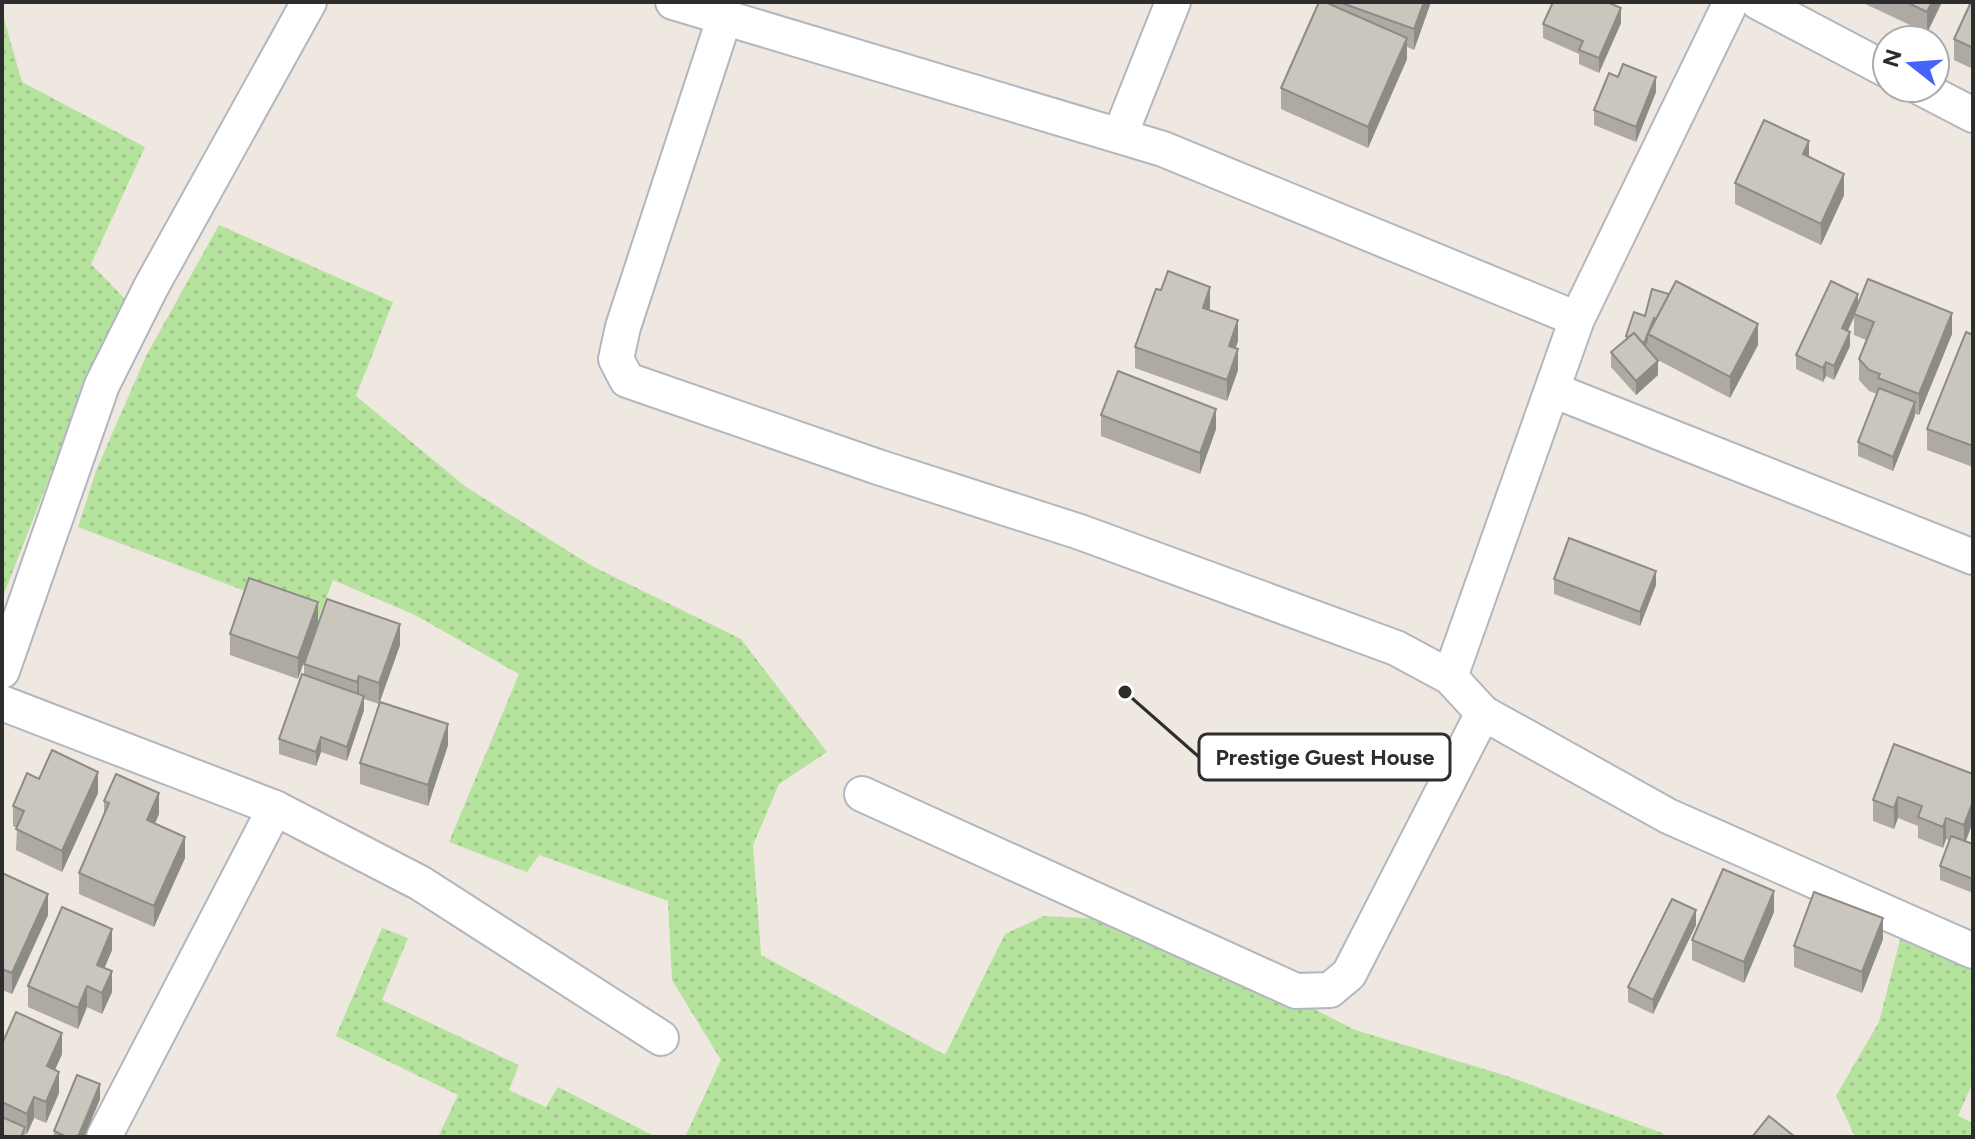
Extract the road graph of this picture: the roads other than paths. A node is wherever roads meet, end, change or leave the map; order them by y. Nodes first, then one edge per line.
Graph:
1 (309, 2) edge
2 (673, 2) edge
3 (1173, 2) edge
4 (1731, 2) edge
5 (1758, 2) edge
6 (725, 16) junction
7 (1871, 62) edge
8 (1951, 104) edge
9 (1973, 115) edge
10 (1120, 135) junction
11 (1577, 319) junction
12 (1553, 390) junction
13 (1973, 557) edge
14 (2, 671) edge
15 (1450, 677) junction
16 (2, 703) edge
17 (1483, 713) junction
18 (862, 794) dead end
19 (275, 808) junction
20 (1973, 951) edge
21 (661, 1038) dead end
22 (104, 1137) edge

1 - 14 street
2 - 6 street
3 - 10 street
4 - 11 street
5 - 7 street
6 - 10 street
6 - 15 street
8 - 9 street
10 - 11 street
11 - 12 street
12 - 13 street
12 - 15 street
15 - 17 street
16 - 19 street
17 - 18 street
17 - 20 street
19 - 21 street
19 - 22 street

